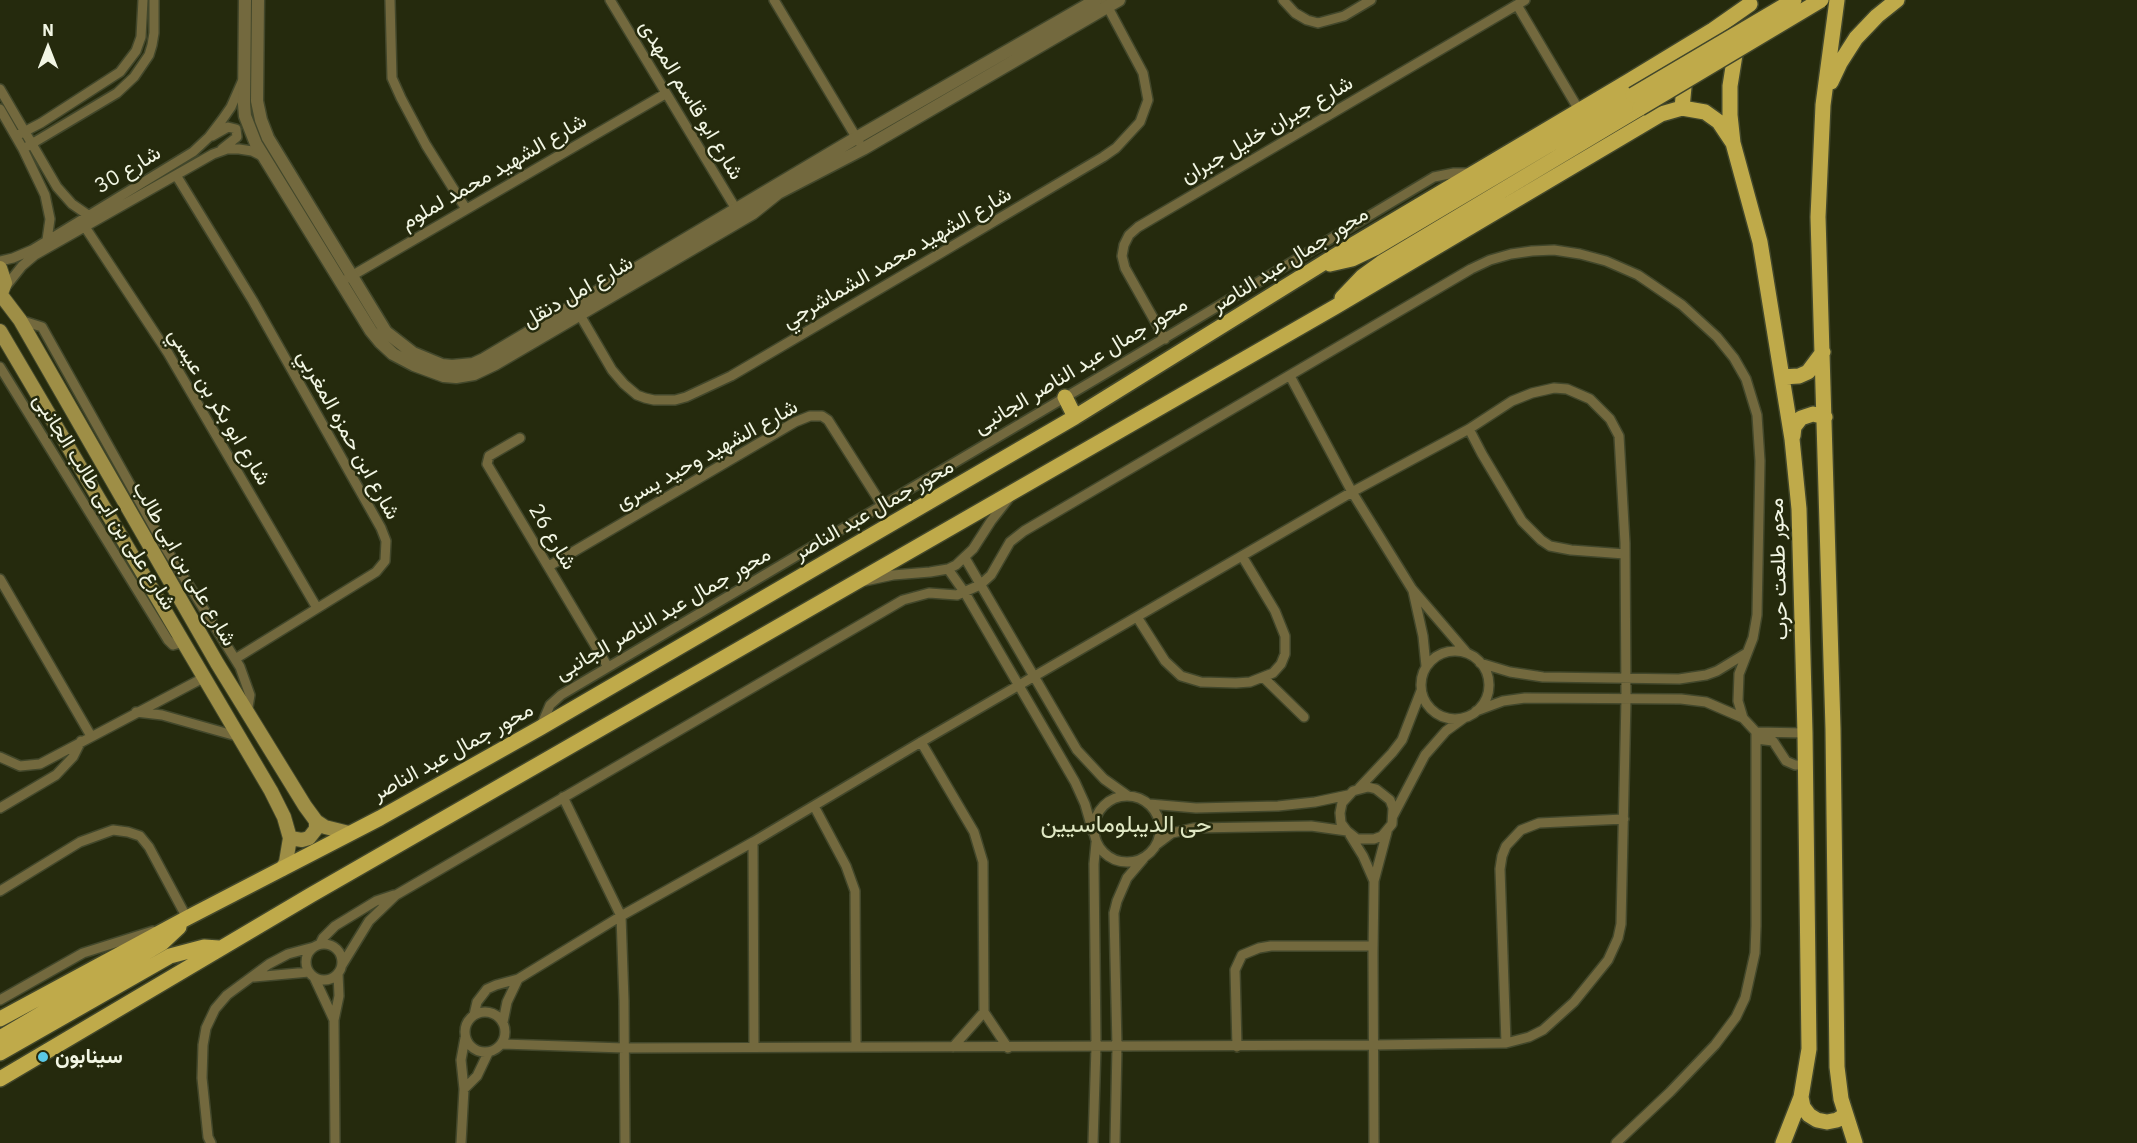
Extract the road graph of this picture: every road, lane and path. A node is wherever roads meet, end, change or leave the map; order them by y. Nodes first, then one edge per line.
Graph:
1 (143, 0) edge
2 (154, 0) edge
3 (245, 0) edge
4 (258, 0) edge
5 (390, 0) edge
6 (610, 0) edge
7 (774, 0) edge
8 (1096, 0) edge
9 (1119, 0) edge
10 (1283, 0) edge
11 (1371, 0) edge
12 (1794, 0) edge
13 (1821, 0) edge
14 (1837, 0) edge
15 (1897, 0) edge
16 (1521, 2) edge
17 (1752, 2) edge
18 (1106, 3) edge
19 (1663, 61) junction
20 (244, 77) junction
21 (0, 89) edge
22 (665, 94) junction
23 (1637, 101) junction
24 (1823, 105) junction
25 (1682, 108) junction
26 (0, 109) edge
27 (1579, 111) junction
28 (20, 134) junction
29 (209, 137) junction
30 (860, 143) junction
31 (1733, 143) junction
32 (28, 146) junction
33 (220, 151) junction
34 (264, 157) junction
35 (1473, 174) junction
36 (176, 175) junction
37 (466, 209) junction
38 (739, 214) junction
39 (88, 215) junction
40 (85, 227) junction
41 (47, 240) junction
42 (0, 261) edge
43 (1321, 266) junction
44 (0, 268) edge
45 (346, 279) junction
46 (2, 294) edge
47 (1335, 308) junction
48 (577, 310) junction
49 (20, 320) junction
50 (0, 331) edge
51 (1165, 339) junction
52 (1823, 352) junction
53 (0, 367) edge
54 (1290, 376) junction
55 (1782, 377) junction
56 (1065, 397) junction
57 (1075, 417) junction
58 (1825, 417) junction
59 (1469, 429) junction
60 (520, 438) dead end
61 (1792, 439) junction
62 (1016, 490) junction
63 (1352, 492) junction
64 (882, 505) junction
65 (160, 551) junction
66 (1625, 554) junction
67 (1242, 556) junction
68 (965, 558) junction
69 (549, 566) junction
70 (948, 569) junction
71 (0, 579) edge
72 (851, 584) junction
73 (980, 585) junction
74 (1412, 589) junction
75 (965, 593) junction
76 (202, 605) junction
77 (317, 608) junction
78 (189, 613) junction
79 (1137, 617) junction
80 (184, 642) junction
81 (1466, 652) junction
82 (1746, 654) junction
83 (235, 659) junction
84 (1480, 663) junction
85 (1426, 666) junction
86 (608, 667) junction
87 (205, 677) junction
88 (1034, 677) junction
89 (1264, 678) junction
90 (1625, 680) junction
91 (1018, 686) junction
92 (1421, 691) junction
93 (1626, 699) junction
94 (136, 711) junction
95 (1476, 711) junction
96 (247, 713) junction
97 (1304, 717) dead end
98 (1464, 717) junction
99 (1743, 718) junction
100 (540, 728) junction
101 (1806, 733) junction
102 (91, 735) junction
103 (1756, 736) junction
104 (240, 737) junction
105 (81, 741) junction
106 (921, 742) junction
107 (0, 757) edge
108 (1806, 765) junction
109 (1359, 788) junction
110 (1348, 795) junction
111 (1128, 796) junction
112 (563, 797) junction
113 (1149, 804) junction
114 (814, 806) junction
115 (0, 808) edge
116 (1393, 816) junction
117 (1624, 819) junction
118 (316, 821) junction
119 (1388, 830) junction
120 (1093, 832) junction
121 (349, 833) junction
122 (1348, 833) junction
123 (290, 838) junction
124 (753, 842) junction
125 (1096, 843) junction
126 (1156, 845) junction
127 (1144, 858) junction
128 (282, 869) junction
129 (1374, 881) junction
130 (0, 891) edge
131 (396, 895) junction
132 (621, 916) junction
133 (181, 921) junction
134 (317, 945) junction
135 (1373, 946) junction
136 (220, 948) junction
137 (340, 969) junction
138 (311, 975) junction
139 (252, 977) junction
140 (518, 980) junction
141 (0, 1000) edge
142 (984, 1012) junction
143 (474, 1015) junction
144 (0, 1019) edge
145 (334, 1020) junction
146 (503, 1022) junction
147 (465, 1035) junction
148 (0, 1038) edge
149 (1506, 1043) junction
150 (502, 1044) junction
151 (1373, 1045) junction
152 (754, 1047) junction
153 (856, 1047) junction
154 (953, 1047) junction
155 (1096, 1047) junction
156 (1117, 1047) junction
157 (1237, 1047) junction
158 (624, 1048) junction
159 (1008, 1048) junction
160 (0, 1053) edge
161 (488, 1053) junction
162 (0, 1080) edge
163 (464, 1089) junction
164 (1801, 1097) junction
165 (1845, 1115) junction
166 (211, 1143) edge
167 (335, 1143) edge
168 (460, 1143) edge
169 (625, 1143) edge
170 (1093, 1143) edge
171 (1115, 1143) edge
172 (1374, 1143) edge
173 (1616, 1143) edge
174 (1783, 1143) edge
175 (1855, 1143) edge

1 - 28 street
2 - 32 street
3 - 20 street, شارع امل دنقل
4 - 45 street, شارع امل دنقل
5 - 37 street
6 - 22 street, شارع ابو قاسم المهدى
7 - 30 street
8 - 30 street, شارع امل دنقل
9 - 18 street, شارع امل دنقل
10 - 11 street
12 - 23 main road, bridge
13 - 23 main road, bridge
14 - 24 main road
15 - 24 main road
16 - 27 street
16 - 51 street, شارع جبران خليل جبران
17 - 19 main road, محور جمال عبد الناصر
17 - 31 main road, محور طلعت حرب
18 - 30 street, شارع امل دنقل
18 - 48 street, شارع الشهيد محمد الشماشرجي
19 - 25 main road
19 - 27 main road, محور جمال عبد الناصر
20 - 29 street, شارع 30
20 - 34 street, شارع امل دنقل
21 - 28 street
22 - 37 street, شارع الشهيد محمد لملوم
22 - 38 street, شارع ابو قاسم المهدى
23 - 43 main road
23 - 47 main road
24 - 52 main road
25 - 31 main road
25 - 47 main road
26 - 28 street
27 - 35 main road, محور جمال عبد الناصر
28 - 32 street
29 - 33 street
29 - 39 street, شارع 30
30 - 38 street, شارع امل دنقل
31 - 55 main road, محور طلعت حرب
32 - 39 street
32 - 41 street
33 - 34 street, شارع 30
33 - 36 street, شارع 30
34 - 45 street, شارع امل دنقل
35 - 43 main road, محور جمال عبد الناصر
35 - 51 street, محور جمال عبد الناصر الجانبى
36 - 40 street, شارع 30
36 - 77 street, شارع ابن حمزه المغربي
37 - 45 street, شارع الشهيد محمد لملوم
38 - 48 street, شارع امل دنقل
39 - 41 street, شارع 30
40 - 46 street, شارع 30
40 - 77 street, شارع ابو بكر بن عيسي
41 - 42 street, شارع 30
43 - 57 main road, محور جمال عبد الناصر
44 - 46 main road
45 - 48 street, شارع امل دنقل
46 - 49 main road, شارع على بن ابى طالب
47 - 62 main road
49 - 50 main road
49 - 65 main road, شارع على بن ابى طالب
50 - 80 main road, شارع على بن ابى طالب
51 - 56 street, محور جمال عبد الناصر الجانبى
52 - 55 main road
52 - 58 main road
53 - 80 street, شارع على بن ابى طالب الجانبى
54 - 63 street
54 - 73 street
54 - 82 street
55 - 61 main road, محور طلعت حرب
56 - 57 main road
56 - 64 street, محور جمال عبد الناصر الجانبى
57 - 100 main road, محور جمال عبد الناصر
58 - 61 main road
58 - 165 main road
59 - 63 street
59 - 66 street
59 - 66 street
60 - 69 street, شارع 26
61 - 101 main road, محور طلعت حرب
62 - 68 street
62 - 72 main road
63 - 67 street
63 - 74 street
64 - 69 street, شارع الشهيد وحيد يسرى
64 - 86 street, محور جمال عبد الناصر الجانبى
65 - 76 street, شارع على بن ابى طالب الجانبى
65 - 78 main road, شارع على بن ابى طالب
66 - 90 street
67 - 79 street
67 - 89 street
68 - 70 street
68 - 73 street
69 - 86 street, شارع 26
70 - 72 street
70 - 75 street
71 - 102 street
72 - 136 main road
73 - 75 street
73 - 88 street
74 - 81 street
74 - 85 street
75 - 91 street
75 - 112 street
76 - 78 main road
76 - 83 street, شارع على بن ابى طالب الجانبى
77 - 83 street, شارع ابن حمزه المغربي
78 - 96 main road, شارع على بن ابى طالب
79 - 88 street
79 - 89 street
80 - 87 main road, شارع على بن ابى طالب
81 - 84 street
81 - 85 street
82 - 90 street
82 - 99 street
83 - 96 street, شارع على بن ابى طالب الجانبى
84 - 90 street
84 - 95 street
85 - 92 street
86 - 100 street, محور جمال عبد الناصر الجانبى
87 - 94 street
87 - 104 main road, شارع على بن ابى طالب
88 - 91 street
88 - 111 street
89 - 97 street
90 - 93 street
91 - 106 street
91 - 120 street
92 - 98 street
92 - 109 street
93 - 95 street
93 - 99 street
93 - 117 street
94 - 102 street
94 - 104 street
95 - 98 street
96 - 118 main road, شارع على بن ابى طالب
98 - 116 street
99 - 103 street
100 - 121 main road, محور جمال عبد الناصر
101 - 103 street
101 - 108 main road, محور طلعت حرب
102 - 105 street
103 - 108 street
103 - 173 street
104 - 123 main road, شارع على بن ابى طالب
105 - 107 street
105 - 115 street
106 - 114 street
106 - 142 street
108 - 164 main road, محور طلعت حرب
109 - 110 street
109 - 116 street
110 - 113 street
110 - 122 street
111 - 113 street
111 - 120 street
112 - 131 street
112 - 132 street
113 - 126 street
114 - 124 street
114 - 153 street
116 - 119 street
117 - 149 street
117 - 149 street
118 - 121 main road
118 - 123 main road
119 - 122 street
119 - 129 street
120 - 125 street
121 - 128 main road, محور جمال عبد الناصر
122 - 126 street
122 - 129 street
123 - 128 main road
124 - 132 street
124 - 152 street
125 - 127 street
125 - 155 street
126 - 127 street
127 - 156 street
128 - 133 main road, محور جمال عبد الناصر
129 - 135 street
130 - 133 street
131 - 134 street
131 - 137 street
132 - 140 street
132 - 158 street
133 - 141 street
133 - 144 main road, محور جمال عبد الناصر
133 - 148 main road
134 - 137 street
134 - 138 street
134 - 139 street
135 - 151 street
135 - 157 street
136 - 160 main road
136 - 162 main road
137 - 138 street
137 - 145 street
138 - 139 street
138 - 145 street
139 - 166 street
140 - 143 street
140 - 146 street
142 - 154 street
142 - 159 street
143 - 146 street
143 - 147 street
145 - 167 street
146 - 150 street
147 - 161 street
147 - 163 street
149 - 151 street
150 - 158 street
150 - 161 street
151 - 157 street
151 - 172 street
152 - 153 street
152 - 158 street
153 - 154 street
154 - 159 street
155 - 156 street
155 - 159 street
155 - 170 street
156 - 157 street
156 - 171 street
158 - 169 street
161 - 163 street
163 - 168 street
164 - 165 main road
164 - 174 main road, محور طلعت حرب
165 - 175 main road

